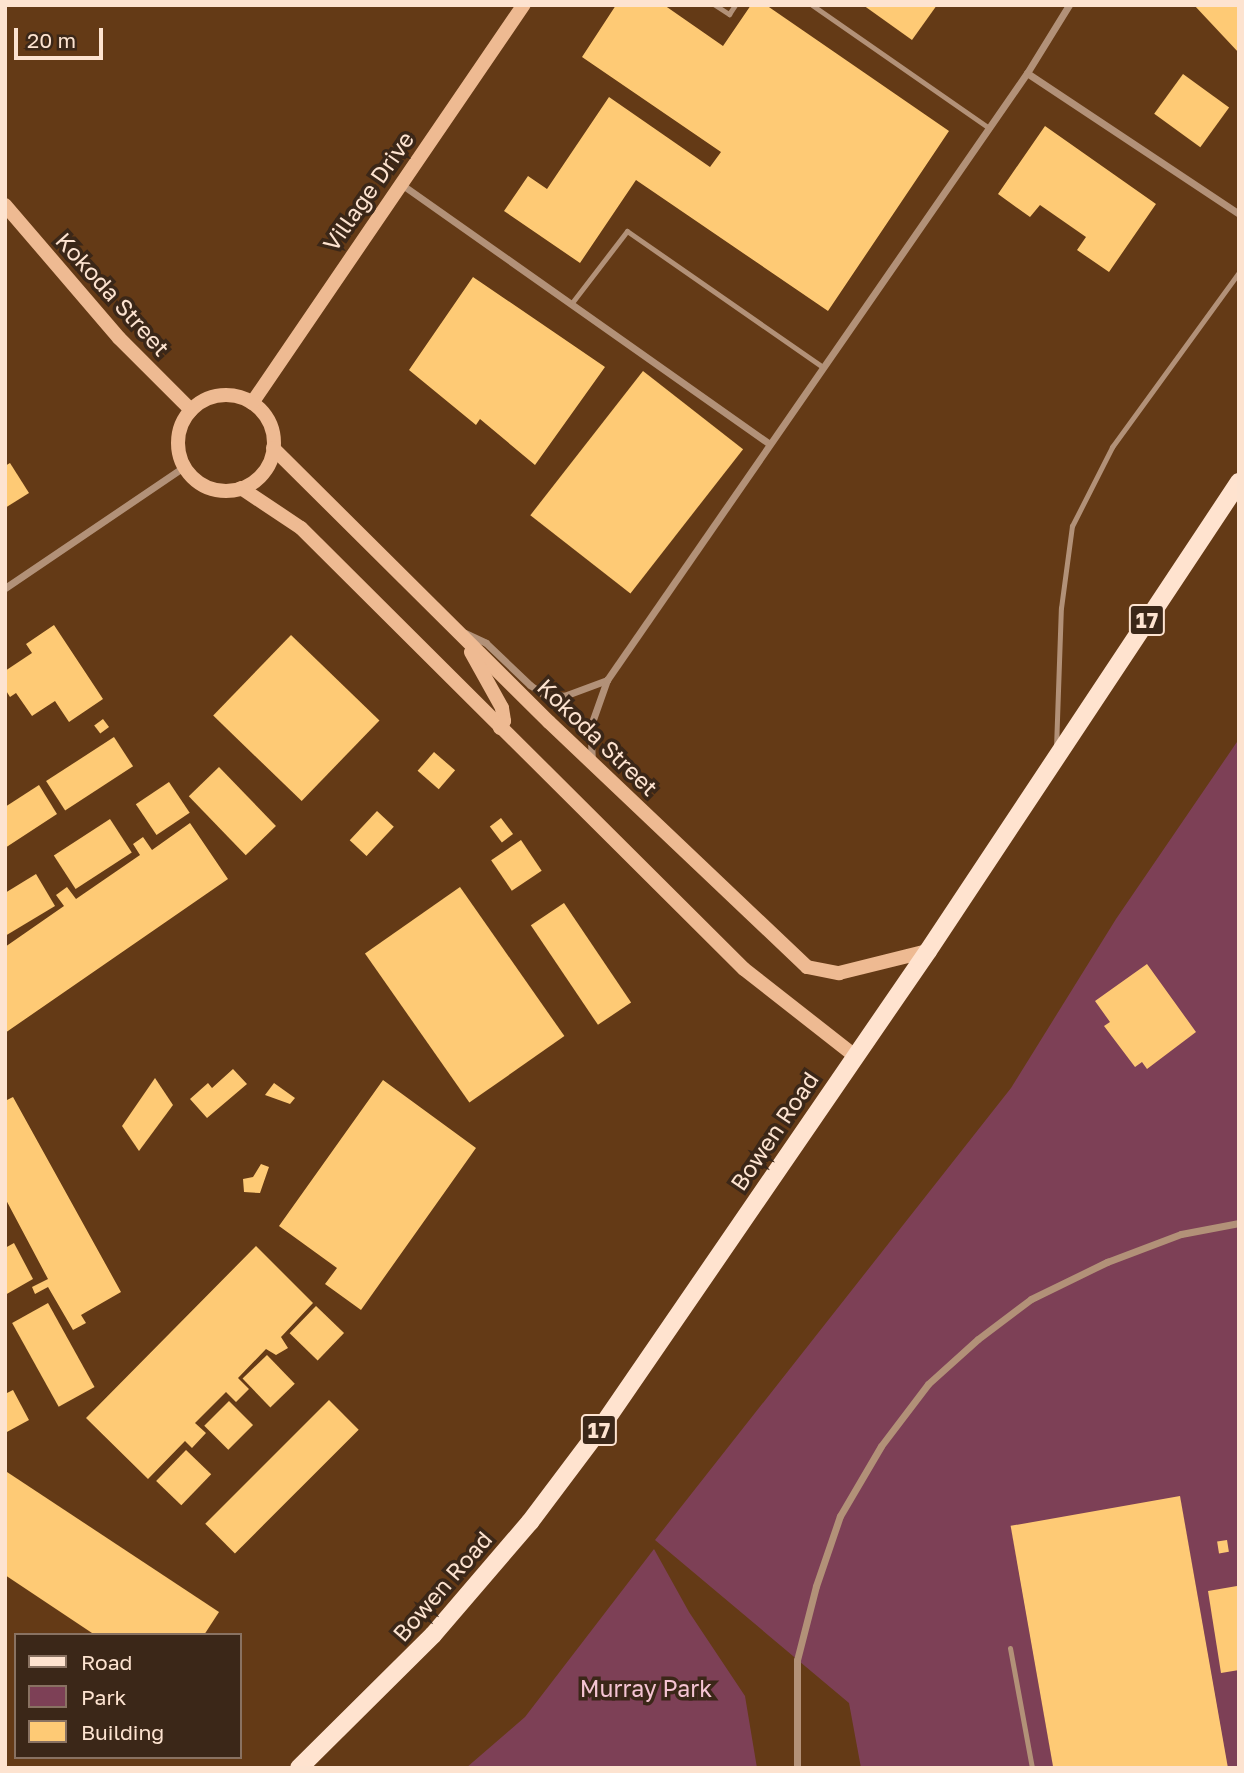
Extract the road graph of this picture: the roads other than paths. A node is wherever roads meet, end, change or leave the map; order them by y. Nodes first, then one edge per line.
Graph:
1 (524, 5) edge
2 (715, 5) edge
3 (735, 5) edge
4 (812, 5) edge
5 (1069, 5) edge
6 (1027, 74) junction
7 (989, 128) junction
8 (401, 183) junction
9 (5, 205) edge
10 (1239, 214) edge
11 (1239, 272) edge
12 (571, 304) junction
13 (823, 367) junction
14 (252, 403) junction
15 (191, 410) junction
16 (769, 444) junction
17 (273, 448) junction
18 (184, 467) junction
19 (1239, 482) edge
20 (241, 488) junction
21 (5, 588) edge
22 (459, 632) junction
23 (607, 680) junction
24 (500, 728) junction
25 (1055, 758) junction
26 (593, 762) junction
27 (928, 951) junction
28 (855, 1056) junction
29 (1239, 1223) edge
30 (1010, 1648) dead end
31 (299, 1768) edge
32 (797, 1768) edge
33 (1032, 1768) edge

1 - 8 street, Village Drive
2 - 3 lane
4 - 7 lane
5 - 6 street
6 - 7 street
6 - 10 street
7 - 13 street
8 - 12 street
8 - 14 street, Village Drive
9 - 15 street, Kokoda Street
11 - 25 lane
12 - 13 lane
12 - 16 street
13 - 16 street
14 - 15 street
14 - 17 street
15 - 18 street
16 - 23 street
17 - 20 street
17 - 22 street, Kokoda Street
18 - 20 street
18 - 21 street
19 - 25 main road, Bowen Road / 17
20 - 24 street
22 - 23 street
22 - 24 street
22 - 26 street, Kokoda Street
23 - 26 street
24 - 28 street
25 - 27 main road, Bowen Road / 17
26 - 27 street, Kokoda Street
27 - 28 main road, Bowen Road / 17
28 - 31 main road, Bowen Road / 17
29 - 32 street
30 - 33 lane

